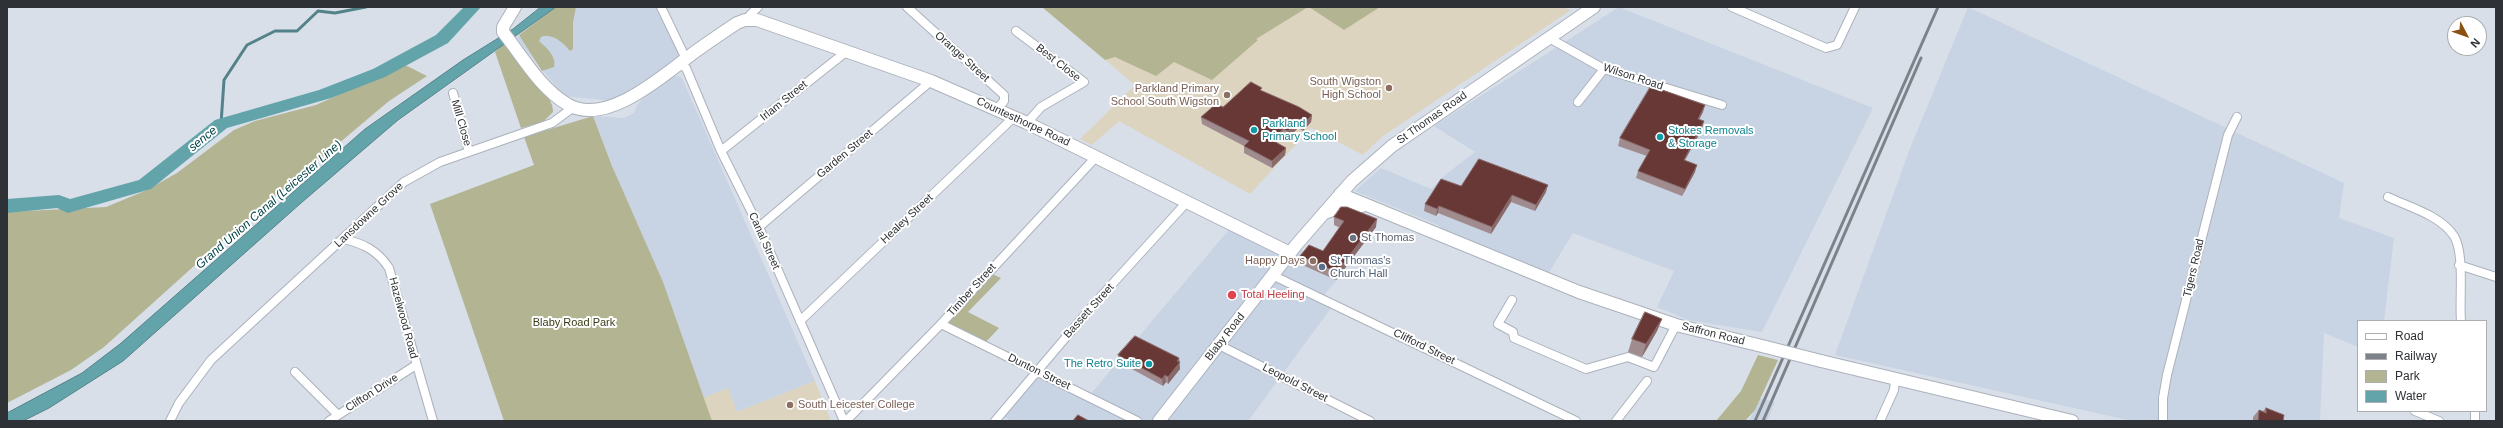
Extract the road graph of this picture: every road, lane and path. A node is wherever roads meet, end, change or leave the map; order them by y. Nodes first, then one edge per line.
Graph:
1 (515, 7) edge
2 (661, 7) edge
3 (758, 7) edge
4 (907, 7) edge
5 (1594, 7) edge
6 (1732, 7) edge
7 (1855, 7) edge
8 (744, 20) junction
9 (1016, 31) dead end
10 (1549, 38) junction
11 (847, 51) junction
12 (682, 62) junction
13 (1604, 69) junction
14 (931, 81) junction
15 (453, 94) dead end
16 (1578, 102) dead end
17 (1722, 105) dead end
18 (572, 109) junction
19 (997, 110) junction
20 (1014, 117) junction
21 (2237, 117) dead end
22 (1027, 123) junction
23 (721, 151) junction
24 (469, 152) junction
25 (1096, 157) junction
26 (1340, 194) junction
27 (2388, 197) dead end
28 (1186, 203) junction
29 (1367, 206) junction
30 (1321, 214) junction
31 (759, 227) junction
32 (344, 238) junction
33 (1290, 252) junction
34 (2459, 265) junction
35 (1272, 275) junction
36 (2496, 277) edge
37 (1512, 300) dead end
38 (2461, 320) edge
39 (800, 321) junction
40 (941, 324) junction
41 (1676, 325) junction
42 (1219, 345) junction
43 (416, 365) junction
44 (1036, 371) junction
45 (295, 372) dead end
46 (1895, 379) junction
47 (1648, 381) dead end
48 (2417, 412) edge
49 (338, 415) junction
50 (170, 421) edge
51 (329, 421) edge
52 (433, 421) edge
53 (845, 421) edge
54 (995, 421) edge
55 (1137, 421) edge
56 (1160, 421) edge
57 (1370, 421) edge
58 (1576, 421) edge
59 (1616, 421) edge
60 (1880, 421) edge
61 (2072, 421) edge
62 (2163, 421) edge
63 (2439, 421) edge

1 - 18 main road
2 - 12 street, Canal Street
3 - 8 street
4 - 19 street, Orange Street
5 - 10 main road, St Thomas Road
6 - 7 street
8 - 11 main road, Countesthorpe Road
8 - 12 main road
9 - 22 street, Best Close
10 - 13 street, Wilson Road
10 - 26 main road, St Thomas Road
11 - 14 main road, Countesthorpe Road
11 - 23 street, Irlam Street
12 - 18 main road
12 - 23 street, Canal Street
13 - 16 street
13 - 17 street, Wilson Road
14 - 19 main road, Countesthorpe Road
14 - 31 street, Garden Street
15 - 24 street, Mill Close
18 - 24 street, Lansdowne Grove
19 - 20 main road, Countesthorpe Road
20 - 22 main road, Countesthorpe Road
20 - 39 street, Healey Street
21 - 62 street, Tigers Road
22 - 25 main road, Countesthorpe Road
23 - 31 street, Canal Street
24 - 32 street, Lansdowne Grove
25 - 28 main road, Countesthorpe Road
25 - 40 street, Timber Street
26 - 29 main road, Saffron Road
26 - 30 main road, St Thomas Road
27 - 34 street
28 - 33 main road, Countesthorpe Road
28 - 44 street, Bassett Street
29 - 30 main road, Saffron Road
29 - 41 main road, Saffron Road
30 - 33 main road, St Thomas Road
31 - 39 street, Canal Street
32 - 43 street, Hazelwood Road
32 - 50 street, Lansdowne Grove
33 - 35 main road, Blaby Road
34 - 36 street
34 - 38 street
35 - 42 main road, Blaby Road
35 - 58 street, Clifford Street
37 - 41 street
39 - 53 street, Canal Street
40 - 44 street, Dunton Street
40 - 53 street, Timber Street
41 - 46 main road, Saffron Road, bridge
42 - 56 main road, Blaby Road
42 - 57 street, Leopold Street
43 - 49 street, Clifton Drive
43 - 52 street, Hazelwood Road
44 - 54 street, Bassett Street
44 - 55 street, Dunton Street
45 - 49 street
46 - 60 street
46 - 61 main road, Saffron Road
47 - 59 street
48 - 63 street
49 - 51 street, Clifton Drive

